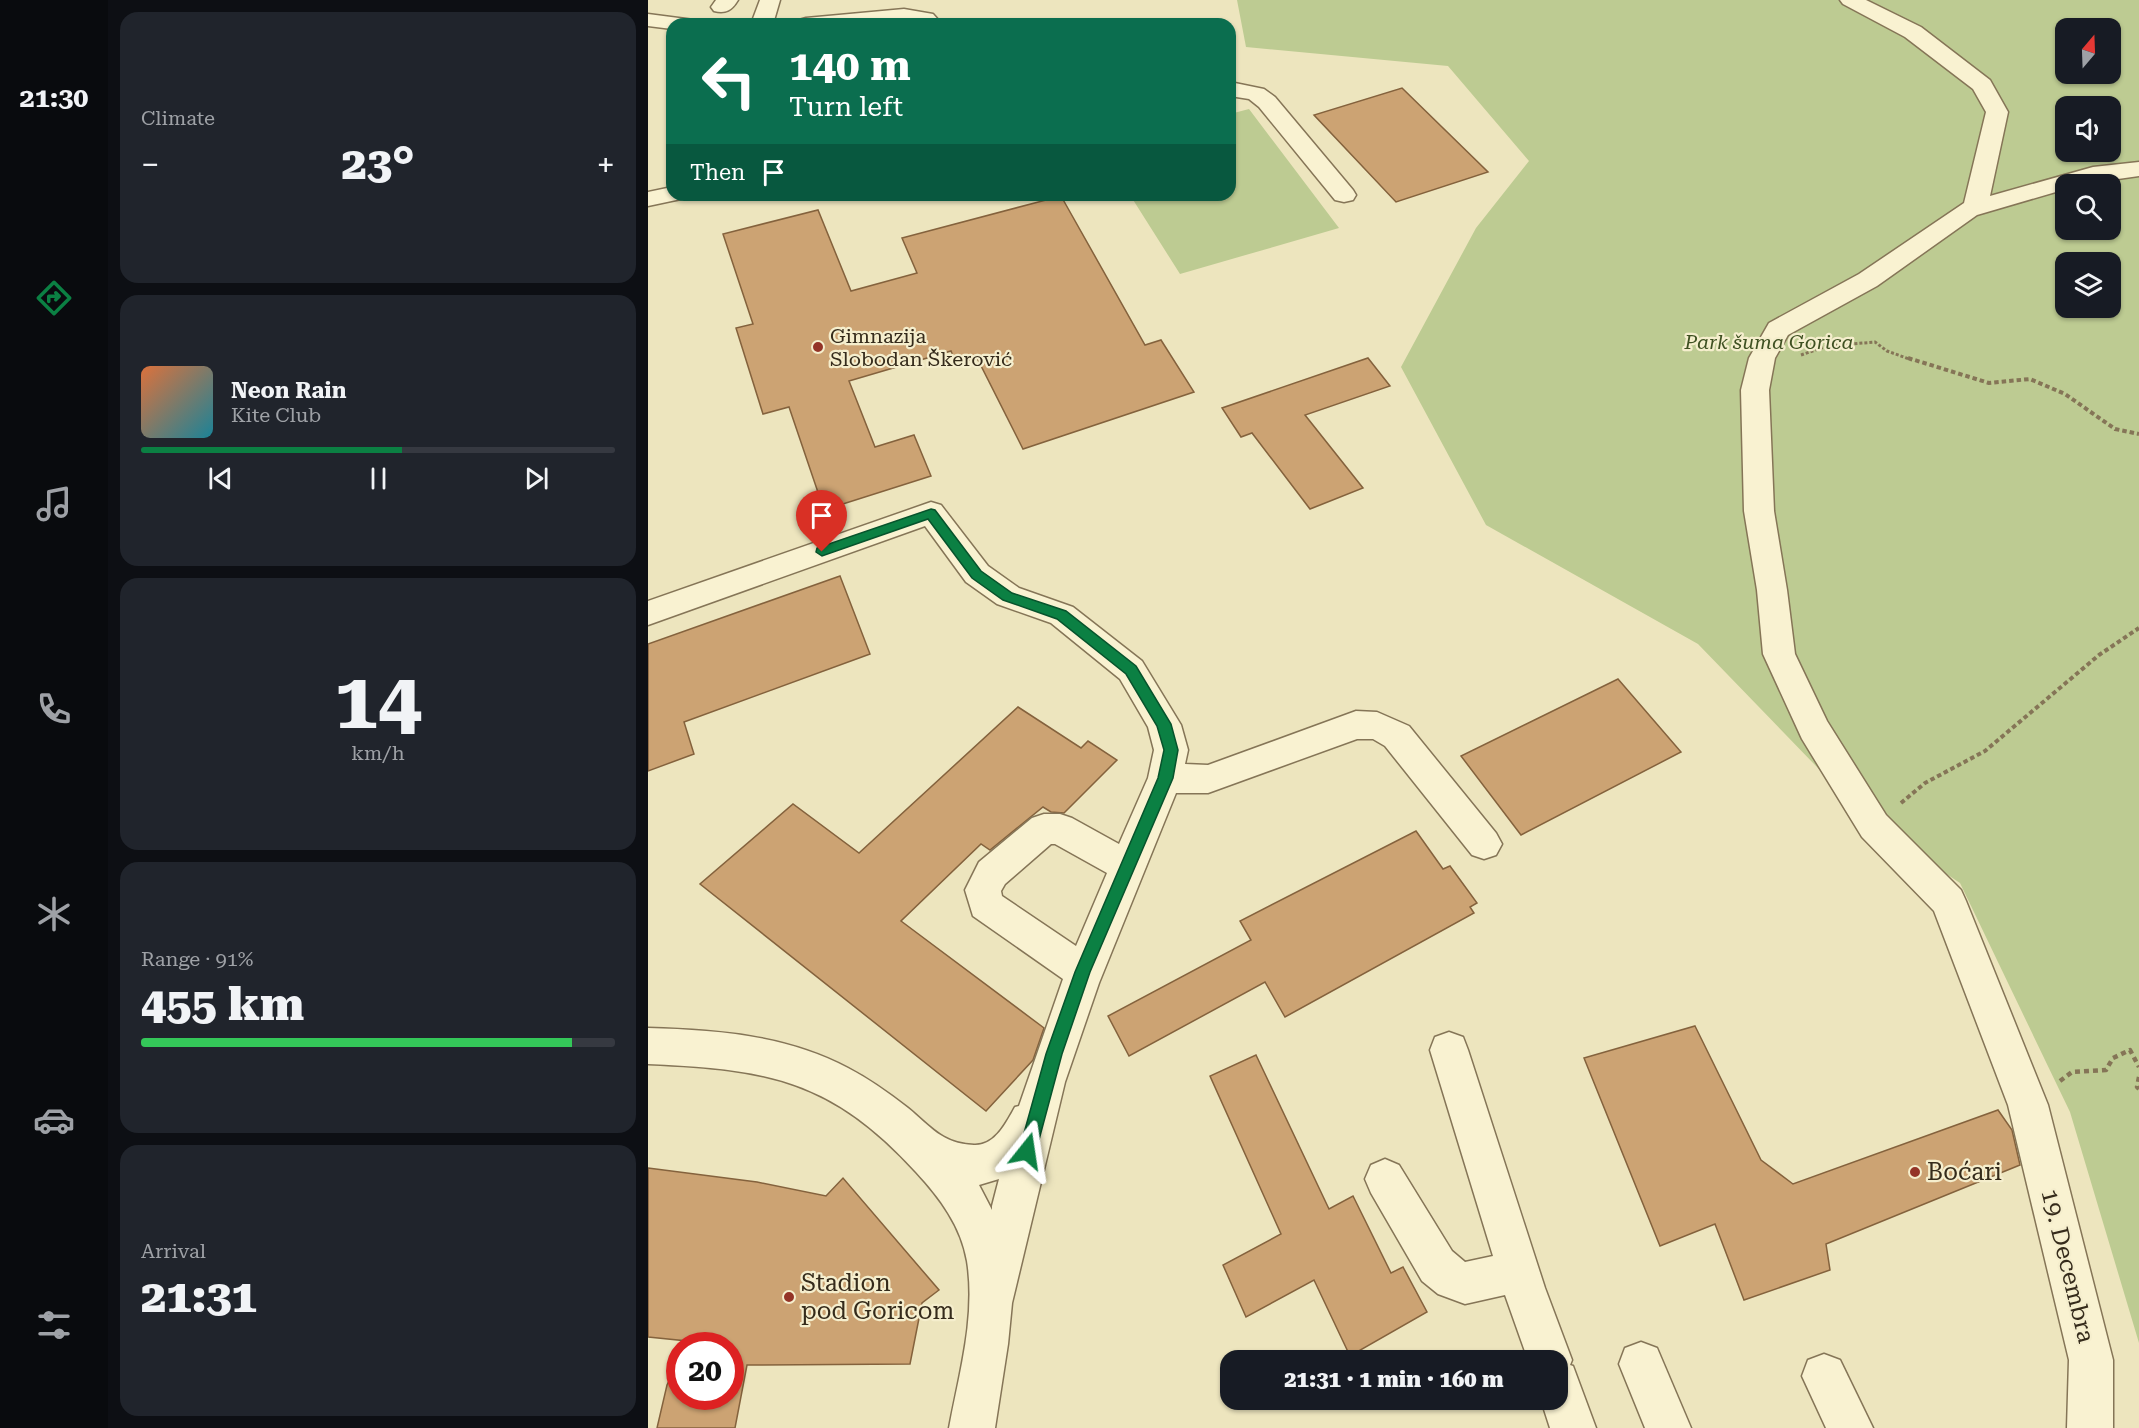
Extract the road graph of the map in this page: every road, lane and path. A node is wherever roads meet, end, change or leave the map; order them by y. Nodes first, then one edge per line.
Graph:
1 (668, 0) edge
2 (770, 0) edge
3 (1850, 0) edge
4 (764, 18) edge
5 (871, 18) edge
6 (926, 18) edge
7 (648, 21) edge
8 (666, 22) edge
9 (1236, 90) edge
10 (2139, 169) edge
11 (666, 195) edge
12 (1344, 195) dead end
13 (648, 199) edge
14 (1976, 206) junction
15 (1762, 358) junction
16 (2139, 434) edge
17 (648, 613) edge
18 (2139, 628) edge
19 (1166, 778) junction
20 (1874, 826) junction
21 (1484, 844) dead end
22 (1128, 867) junction
23 (1083, 972) junction
24 (648, 1046) edge
25 (1449, 1050) dead end
26 (2139, 1067) edge
27 (2139, 1077) edge
28 (2139, 1089) edge
29 (1044, 1090) junction
30 (2028, 1105) junction
31 (921, 1147) junction
32 (1385, 1179) dead end
33 (1519, 1271) junction
34 (992, 1299) junction
35 (1547, 1350) edge
36 (1641, 1364) dead end
37 (1824, 1376) dead end
38 (1567, 1410) edge
39 (972, 1428) edge
40 (1573, 1428) edge
41 (1668, 1428) edge
42 (1850, 1428) edge
43 (2090, 1428) edge

1 - 7 street
2 - 4 street
3 - 14 street
5 - 6 street
7 - 8 street
9 - 12 street
10 - 14 street, 19. Decembra
11 - 13 street
14 - 15 street, 19. Decembra
15 - 16 path
15 - 20 street, 19. Decembra
17 - 19 street
18 - 20 path
19 - 21 street
19 - 22 street
20 - 30 street, 19. Decembra
22 - 23 street
22 - 23 street
23 - 29 street
24 - 31 street
25 - 33 street
26 - 30 path
27 - 28 path
29 - 31 street
29 - 34 street
30 - 43 street, 19. Decembra
31 - 34 street
32 - 33 street
33 - 35 street
34 - 39 street
36 - 41 street
37 - 42 street
38 - 40 street

